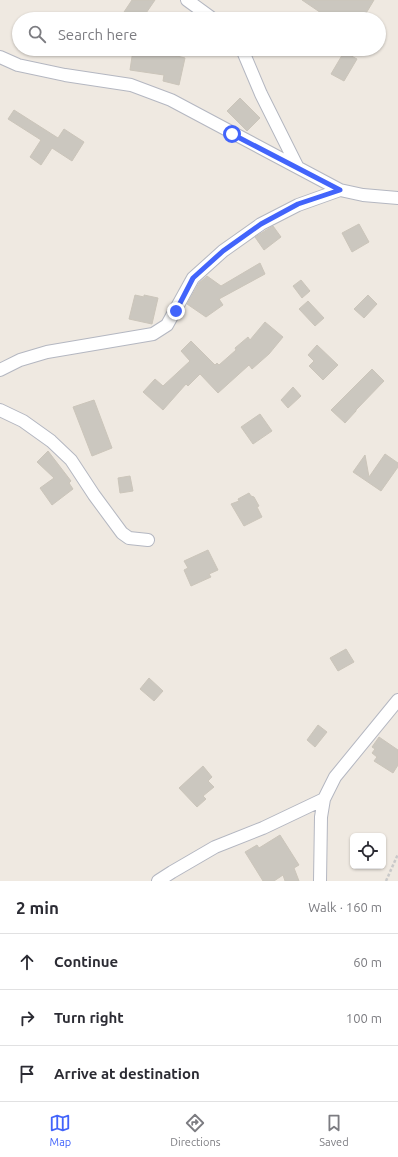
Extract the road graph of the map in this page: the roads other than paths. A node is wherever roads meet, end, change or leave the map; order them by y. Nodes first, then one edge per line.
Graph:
1 (187, 0) edge
2 (203, 12) edge
3 (245, 56) edge
4 (0, 57) edge
5 (297, 166) junction
6 (340, 190) junction
7 (398, 198) edge
8 (0, 370) edge
9 (0, 410) edge
10 (148, 540) dead end
11 (398, 700) edge
12 (324, 799) junction
13 (158, 881) edge
14 (320, 881) edge

1 - 2 street
3 - 5 street
4 - 5 street
5 - 6 street
6 - 7 street
6 - 8 street
9 - 10 street
11 - 12 street
12 - 13 street
12 - 14 street

